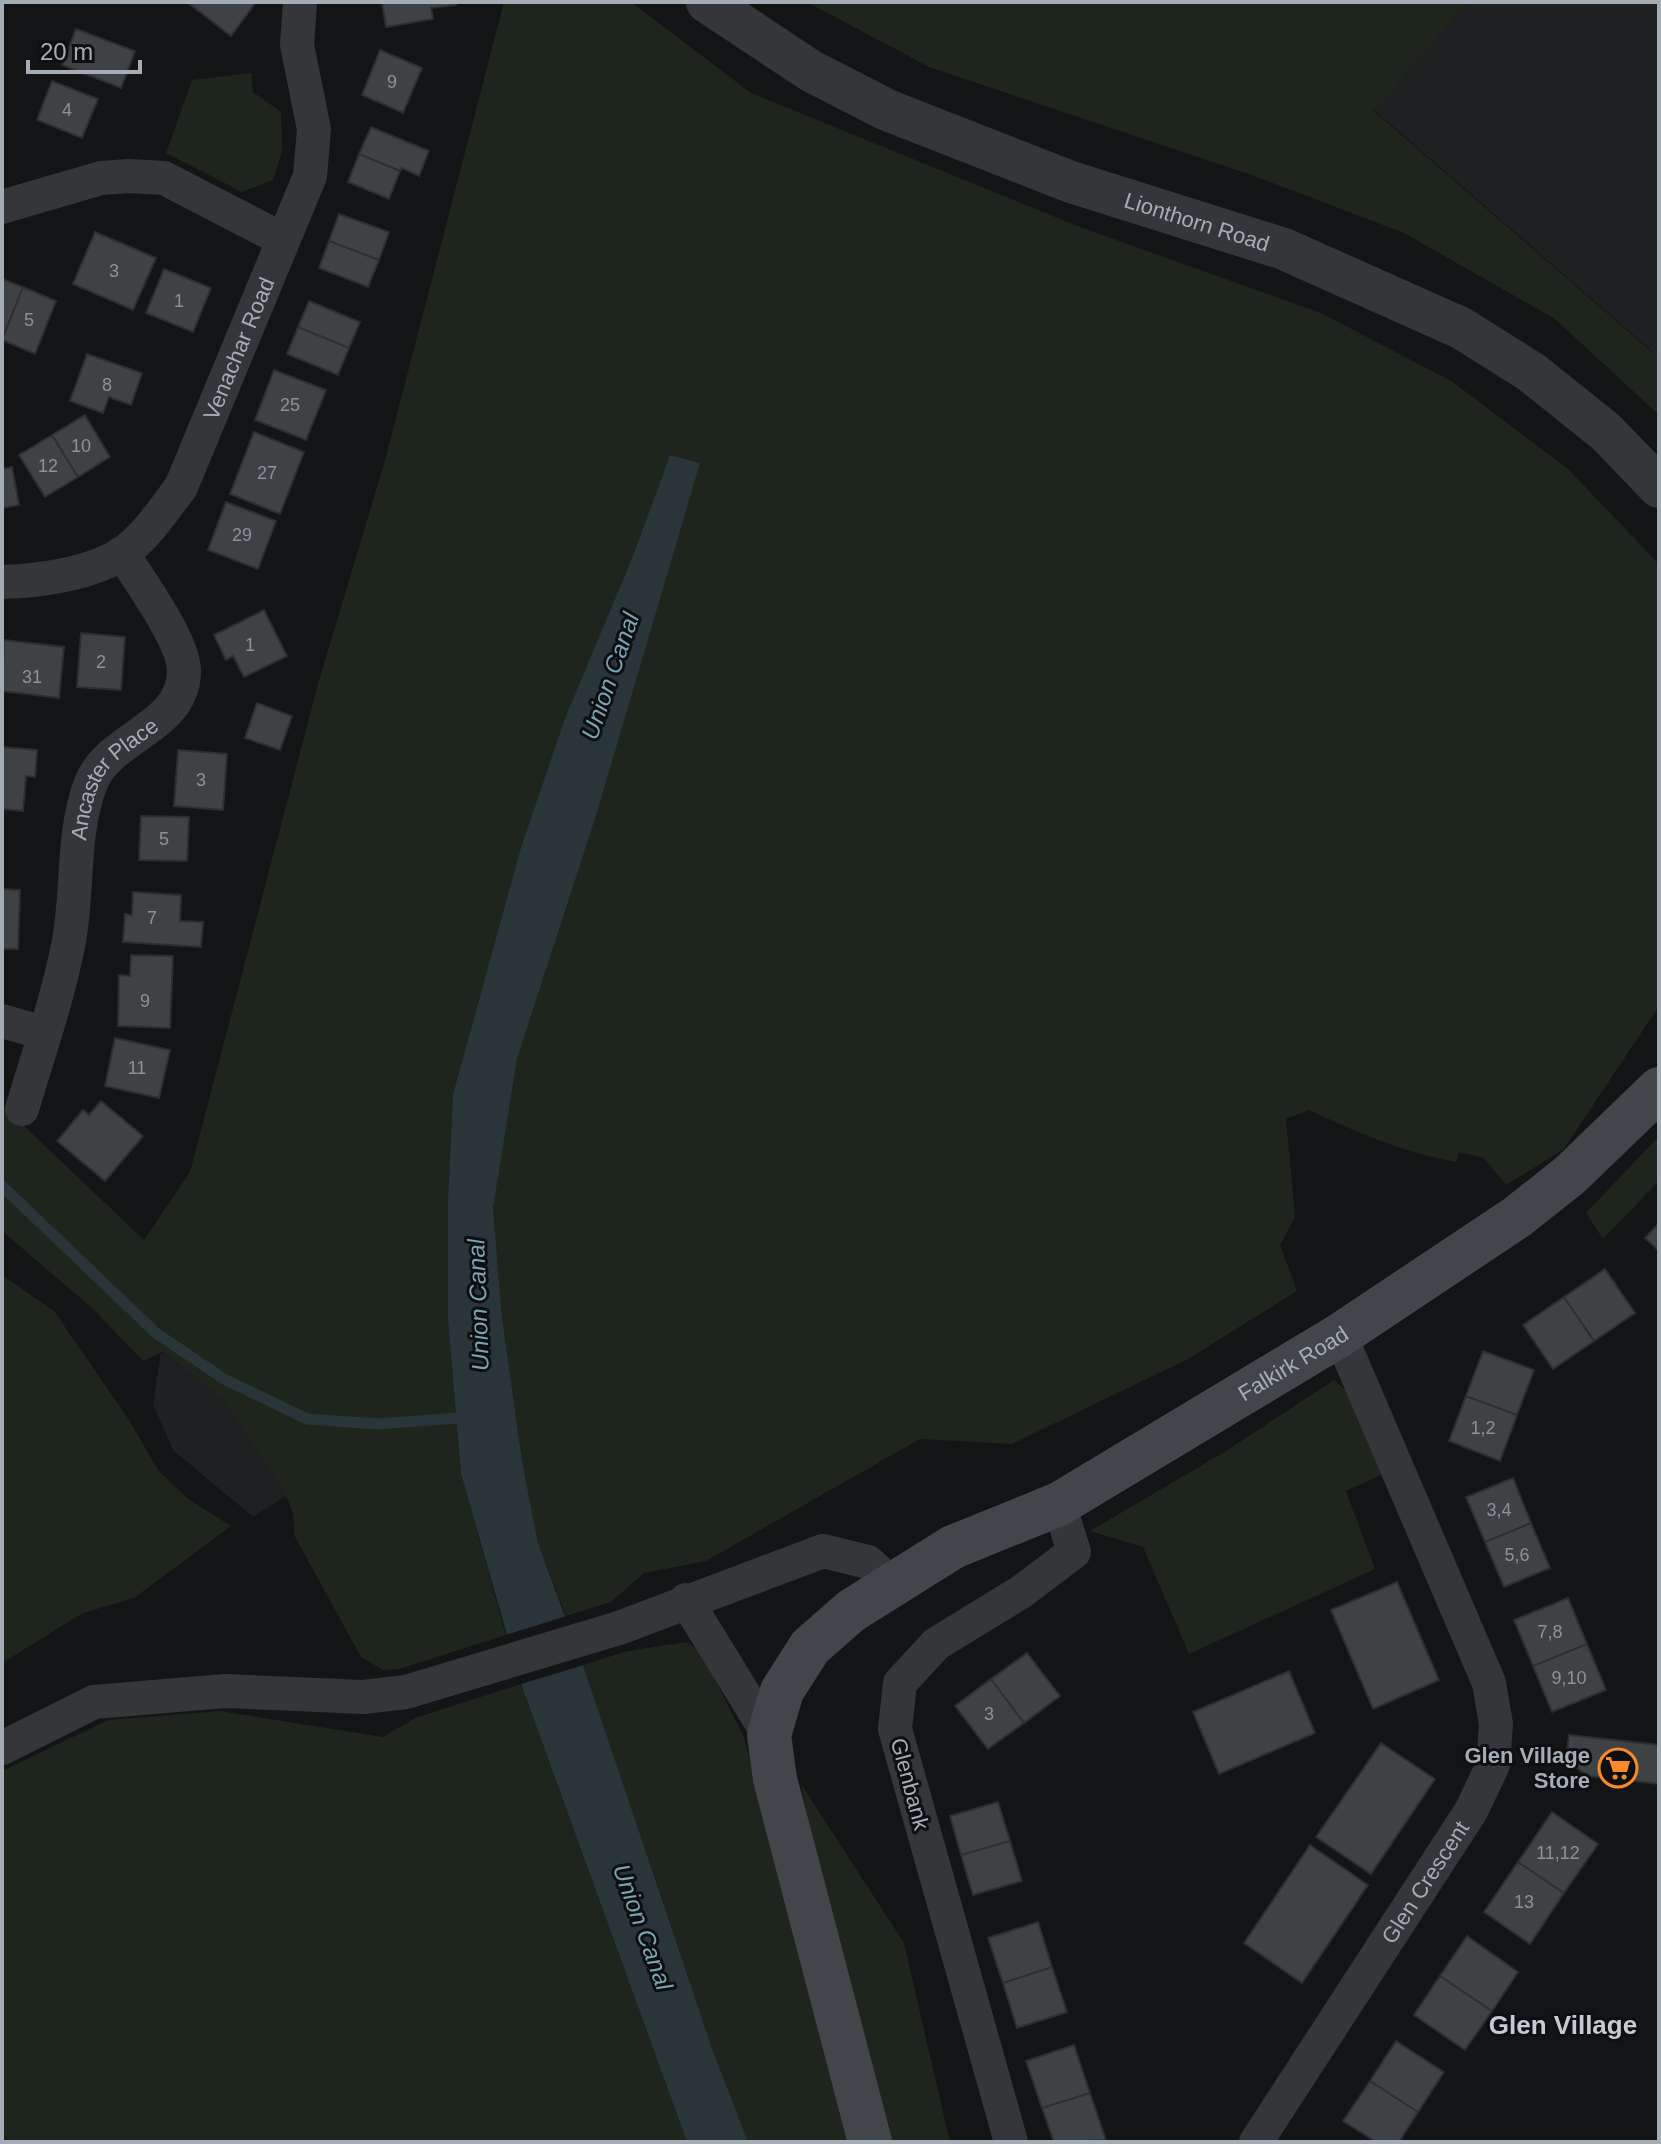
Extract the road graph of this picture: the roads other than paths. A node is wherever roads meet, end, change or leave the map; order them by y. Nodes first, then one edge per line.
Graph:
1 (300, 2) edge
2 (707, 2) edge
3 (2, 207) edge
4 (282, 239) junction
5 (1659, 487) edge
6 (122, 553) junction
7 (2, 582) edge
8 (2, 1021) edge
9 (44, 1033) junction
10 (1659, 1089) edge
11 (22, 1109) dead end
12 (1340, 1335) junction
13 (1059, 1504) junction
14 (892, 1584) junction
15 (686, 1600) junction
16 (769, 1735) junction
17 (2, 1748) edge
18 (870, 2142) edge
19 (1011, 2142) edge
20 (1256, 2142) edge

1 - 4 street, Venachar Road
2 - 5 street, Lionthorn Road
3 - 4 street
4 - 6 street, Venachar Road
6 - 7 street, Venachar Road
6 - 9 street, Ancaster Place
8 - 9 street
9 - 11 street, Ancaster Place
10 - 12 main road, Falkirk Road
12 - 13 main road, Falkirk Road
12 - 20 street, Glen Crescent
13 - 14 main road, Falkirk Road
13 - 19 street, Glenbank
14 - 15 street
14 - 16 main road, Falkirk Road
15 - 16 street
15 - 17 street
16 - 18 main road

